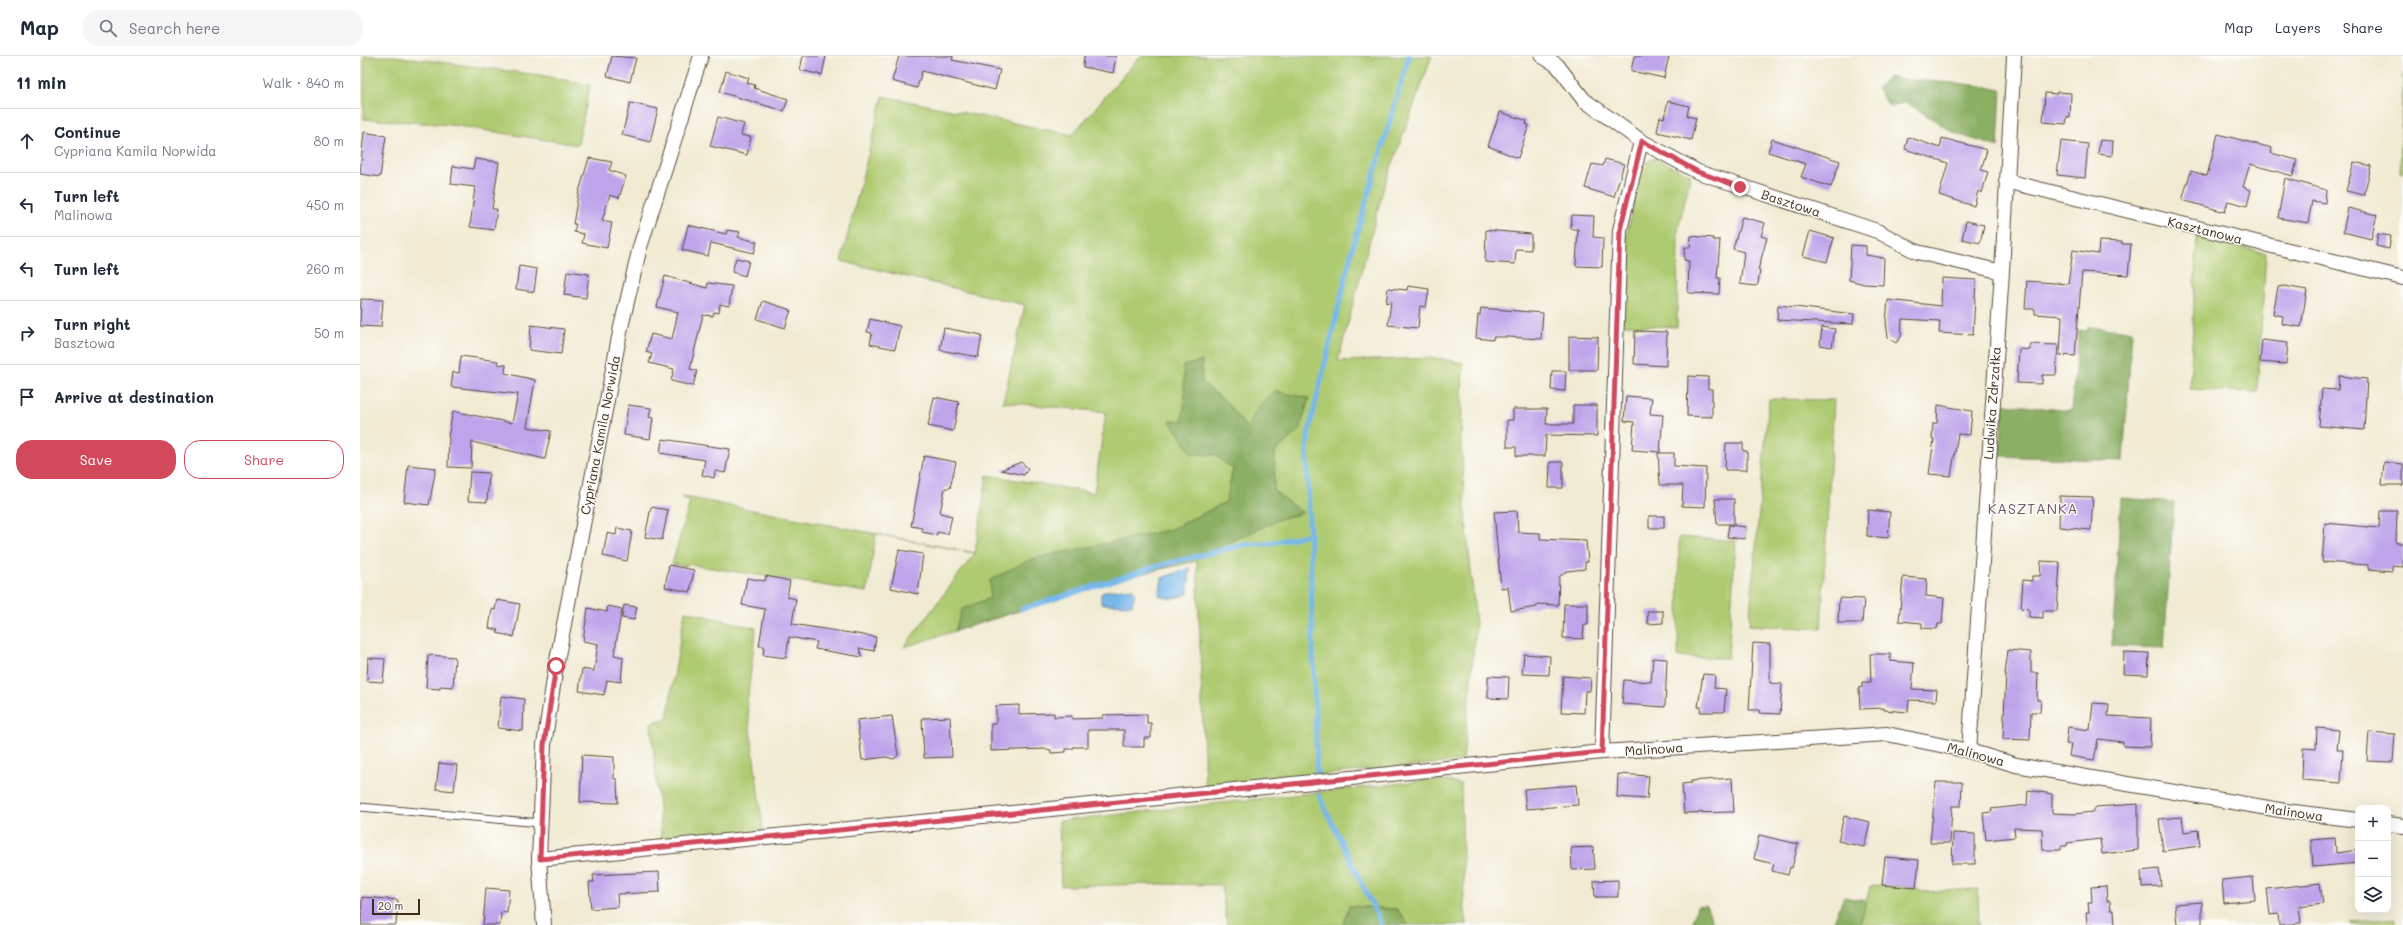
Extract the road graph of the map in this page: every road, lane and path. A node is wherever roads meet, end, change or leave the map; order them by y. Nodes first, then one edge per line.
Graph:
1 (701, 56) edge
2 (1542, 56) edge
3 (2014, 56) edge
4 (1642, 141) junction
5 (2006, 181) junction
6 (2002, 272) junction
7 (2403, 278) edge
8 (1970, 750) junction
9 (1602, 752) junction
10 (360, 807) edge
11 (2355, 820) edge
12 (541, 823) junction
13 (2391, 824) edge
14 (2403, 826) edge
15 (540, 859) junction
16 (544, 925) edge

1 - 12 street, Cypriana Kamila Norwida
2 - 4 street, Basztowa
3 - 5 street, Ludwika Zdrzałka
4 - 6 street, Basztowa
4 - 9 street
5 - 6 street, Ludwika Zdrzałka
5 - 7 street, Kasztanowa
6 - 8 street, Ludwika Zdrzałka
8 - 9 street, Malinowa
8 - 11 street, Malinowa
9 - 15 street, Malinowa
10 - 12 lane
12 - 15 street, Cypriana Kamila Norwida
13 - 14 street
15 - 16 street, Cypriana Kamila Norwida

